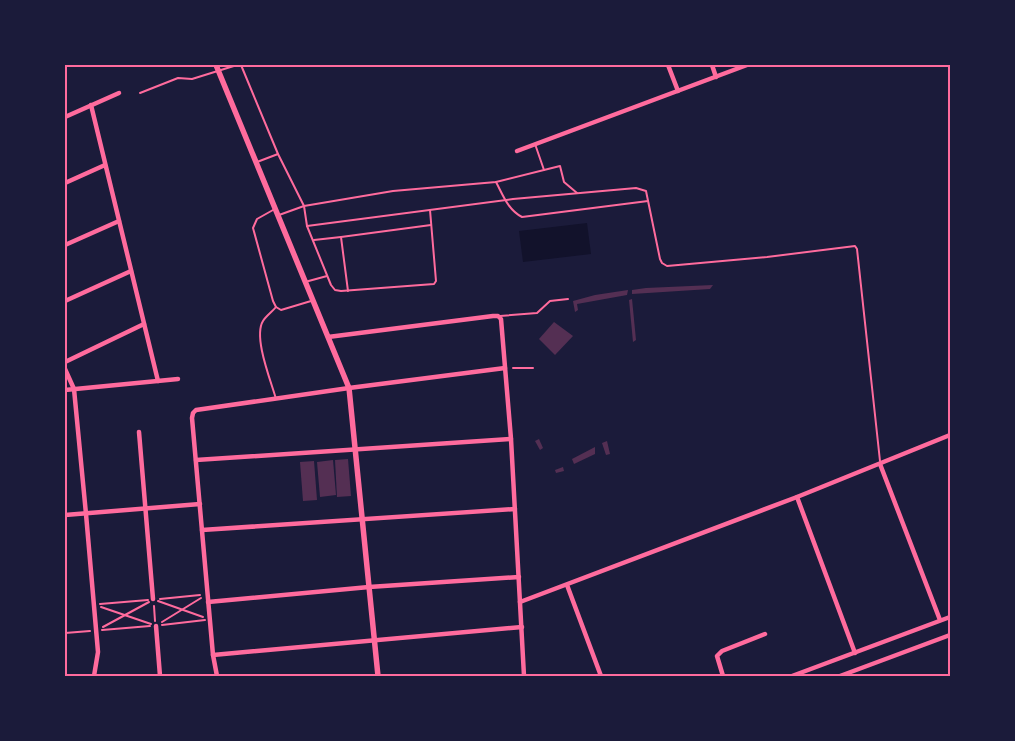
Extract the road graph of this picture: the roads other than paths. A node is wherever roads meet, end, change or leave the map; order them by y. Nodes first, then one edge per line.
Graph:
1 (216, 65) edge
2 (237, 65) edge
3 (241, 65) edge
4 (668, 65) edge
5 (712, 65) edge
6 (747, 65) edge
7 (218, 72) junction
8 (716, 77) junction
9 (678, 91) junction
10 (119, 93) dead end
11 (140, 93) dead end
12 (91, 105) junction
13 (65, 117) edge
14 (535, 144) junction
15 (517, 151) dead end
16 (278, 154) junction
17 (256, 162) junction
18 (105, 165) junction
19 (544, 170) junction
20 (496, 182) junction
21 (65, 183) edge
22 (577, 192) junction
23 (505, 200) junction
24 (648, 201) junction
25 (304, 206) junction
26 (275, 209) junction
27 (430, 210) junction
28 (278, 216) junction
29 (119, 221) junction
30 (432, 225) junction
31 (307, 226) junction
32 (341, 237) junction
33 (313, 240) junction
34 (65, 245) edge
35 (131, 271) junction
36 (327, 276) junction
37 (305, 282) junction
38 (348, 291) junction
39 (568, 299) dead end
40 (65, 301) edge
41 (313, 301) junction
42 (276, 307) junction
43 (498, 316) junction
44 (144, 324) junction
45 (328, 337) junction
46 (65, 362) edge
47 (505, 368) junction
48 (65, 369) edge
49 (178, 379) dead end
50 (158, 381) junction
51 (349, 388) junction
52 (74, 389) junction
53 (65, 390) edge
54 (276, 399) junction
55 (139, 432) dead end
56 (950, 435) edge
57 (511, 439) junction
58 (355, 449) junction
59 (196, 460) junction
60 (880, 464) junction
61 (797, 497) junction
62 (200, 504) junction
63 (146, 509) junction
64 (515, 509) junction
65 (86, 514) junction
66 (65, 516) edge
67 (362, 519) junction
68 (202, 530) junction
69 (519, 577) junction
70 (567, 585) junction
71 (369, 587) junction
72 (154, 599) road end
73 (208, 602) junction
74 (520, 602) junction
75 (950, 616) edge
76 (940, 620) junction
77 (156, 626) road end
78 (522, 628) junction
79 (765, 634) dead end
80 (950, 635) edge
81 (374, 641) junction
82 (855, 653) junction
83 (213, 655) junction
84 (94, 676) edge
85 (160, 676) edge
86 (217, 676) edge
87 (378, 676) edge
88 (524, 676) edge
89 (601, 676) edge
90 (723, 676) edge
91 (792, 676) edge
92 (840, 676) edge

1 - 7 street
2 - 7 lane
3 - 16 lane
4 - 9 street
5 - 8 street
6 - 8 street
7 - 11 lane
7 - 17 street
8 - 9 street
9 - 14 street
10 - 12 street
12 - 13 street
12 - 18 street
14 - 15 street
14 - 19 lane
16 - 17 lane
16 - 25 lane
17 - 26 street
18 - 21 street
18 - 29 street
19 - 20 lane
19 - 22 lane
20 - 23 lane
20 - 25 lane
22 - 23 lane
22 - 24 lane
23 - 24 lane
23 - 27 lane
24 - 60 lane
25 - 28 lane
25 - 31 lane
26 - 28 street
26 - 42 lane
27 - 30 lane
27 - 31 lane
28 - 37 street
29 - 34 street
29 - 35 street
30 - 32 lane
30 - 38 lane
31 - 33 lane
32 - 33 lane
32 - 38 lane
33 - 36 lane
35 - 40 street
35 - 44 street
36 - 37 lane
36 - 38 lane
37 - 41 street
39 - 43 lane
41 - 42 lane
41 - 45 street
42 - 54 lane
43 - 45 street
43 - 47 street
44 - 46 street
44 - 50 street
45 - 51 street
47 - 51 street
47 - 57 street
48 - 52 street
49 - 50 street
50 - 52 street
51 - 54 street
51 - 58 street
52 - 53 street
52 - 65 street
54 - 59 street
55 - 63 street
56 - 60 street
57 - 58 street
57 - 64 street
58 - 59 street
58 - 67 street
59 - 62 street
60 - 61 street
60 - 76 street
61 - 70 street
61 - 82 street
62 - 63 street
62 - 68 street
63 - 65 street
63 - 72 street
64 - 67 street
64 - 69 street
65 - 66 street
65 - 84 street
67 - 68 street
67 - 71 street
68 - 73 street
69 - 71 street
69 - 74 street
70 - 74 street
70 - 89 street
71 - 73 street
71 - 81 street
73 - 83 street
74 - 78 street
75 - 76 street
76 - 82 street
77 - 85 street
78 - 81 street
78 - 88 street
79 - 90 street
80 - 92 street
81 - 83 street
81 - 87 street
82 - 91 street
83 - 86 street

